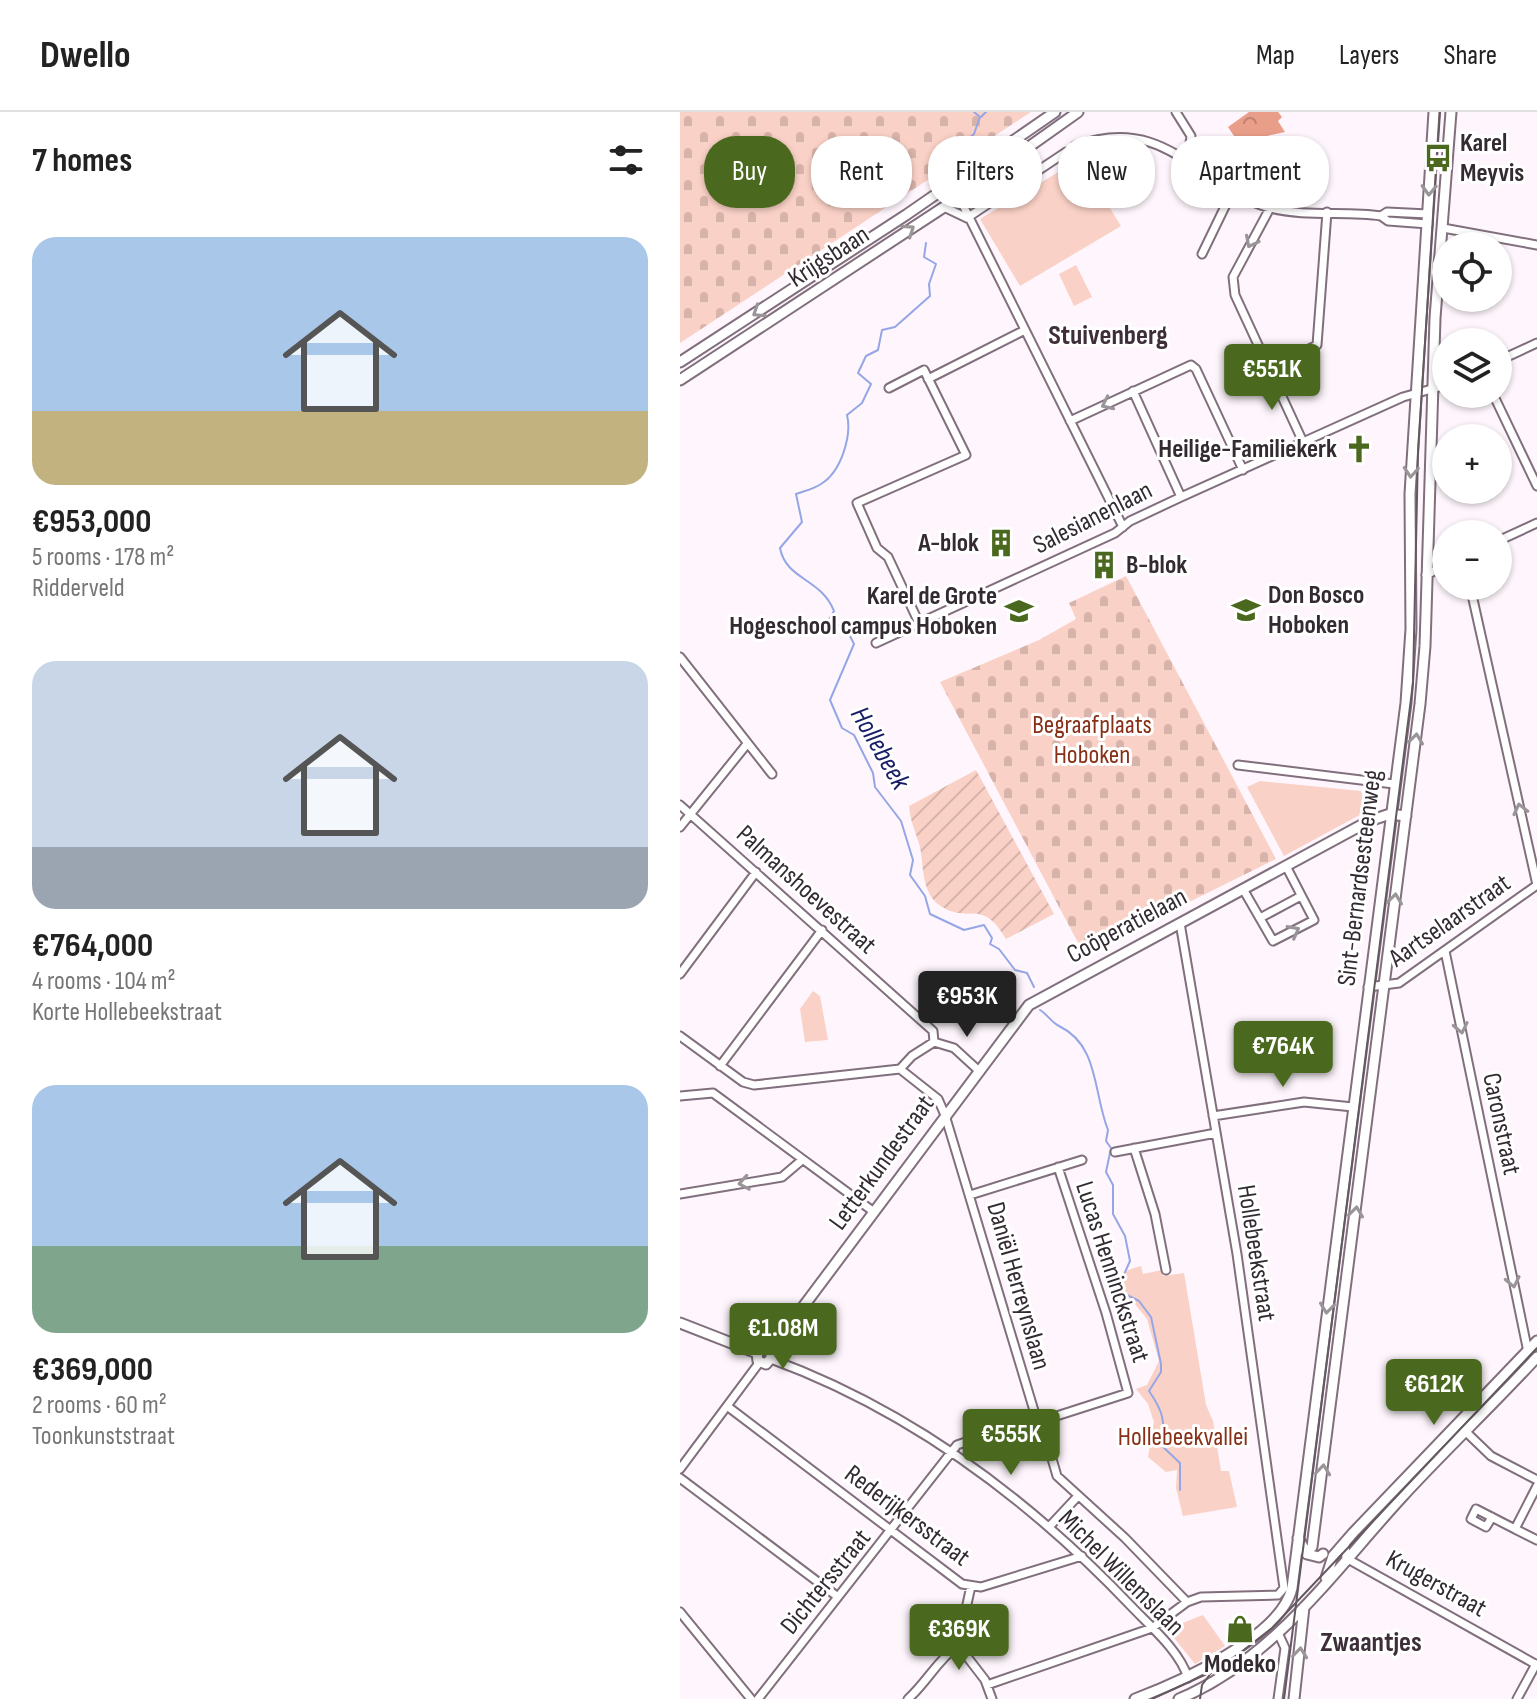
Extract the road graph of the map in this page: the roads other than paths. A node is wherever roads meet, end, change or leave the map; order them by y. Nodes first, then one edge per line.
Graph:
1 (1055, 112) edge
2 (1078, 112) edge
3 (1176, 112) edge
4 (1434, 112) edge
5 (1451, 112) edge
6 (1093, 136) edge
7 (1191, 136) edge
8 (1042, 138) edge
9 (1171, 142) edge
10 (1058, 157) edge
11 (942, 208) edge
12 (946, 208) edge
13 (963, 208) edge
14 (1224, 208) edge
15 (1270, 208) joint
16 (1327, 212) junction
17 (967, 218) junction
18 (1428, 219) junction
19 (1443, 228) junction
20 (1537, 245) edge
21 (1202, 254) dead end
22 (1436, 328) edge
23 (1023, 331) junction
24 (1537, 343) edge
25 (1512, 355) edge
26 (680, 362) edge
27 (1270, 370) junction
28 (928, 379) junction
29 (680, 380) edge
30 (889, 388) dead end
31 (1133, 391) junction
32 (1432, 391) joint
33 (1416, 394) junction
34 (1500, 408) edge
35 (1070, 421) junction
36 (1303, 442) junction
37 (1243, 470) junction
38 (1537, 486) edge
39 (1181, 497) junction
40 (1537, 523) edge
41 (1123, 527) junction
42 (1512, 535) edge
43 (1432, 572) edge
44 (1426, 575) junction
45 (1473, 600) edge
46 (919, 623) junction
47 (876, 643) dead end
48 (680, 657) edge
49 (747, 744) junction
50 (1238, 765) dead end
51 (772, 774) dead end
52 (1394, 784) junction
53 (680, 805) edge
54 (1390, 814) junction
55 (692, 815) junction
56 (1406, 816) junction
57 (680, 827) edge
58 (1286, 866) junction
59 (756, 872) junction
60 (1537, 885) edge
61 (1243, 889) junction
62 (1301, 896) junction
63 (1260, 918) junction
64 (1180, 923) junction
65 (822, 930) junction
66 (1445, 951) junction
67 (680, 974) edge
68 (1368, 987) junction
69 (1384, 987) junction
70 (1032, 1003) joint
71 (680, 1036) edge
72 (934, 1042) junction
73 (720, 1066) junction
74 (900, 1069) junction
75 (978, 1070) junction
76 (680, 1096) edge
77 (1353, 1107) junction
78 (945, 1115) junction
79 (1213, 1116) junction
80 (1216, 1133) junction
81 (1134, 1148) junction
82 (1115, 1152) dead end
83 (802, 1160) junction
84 (1082, 1160) dead end
85 (1058, 1167) junction
86 (680, 1194) edge
87 (970, 1195) junction
88 (874, 1212) junction
89 (1166, 1270) dead end
90 (680, 1323) edge
91 (1537, 1341) edge
92 (770, 1355) junction
93 (758, 1358) junction
94 (1533, 1360) edge
95 (727, 1406) junction
96 (1041, 1421) junction
97 (1017, 1424) dead end
98 (1465, 1431) junction
99 (952, 1451) junction
100 (680, 1469) edge
101 (680, 1478) edge
102 (1537, 1483) edge
103 (1078, 1496) junction
104 (1492, 1517) dead end
105 (1049, 1527) junction
106 (1515, 1529) junction
107 (892, 1531) junction
108 (1298, 1537) junction
109 (1346, 1540) junction
110 (1537, 1540) edge
111 (1308, 1549) junction
112 (1328, 1555) junction
113 (1082, 1556) junction
114 (1295, 1557) junction
115 (1346, 1558) junction
116 (1325, 1581) junction
117 (971, 1586) junction
118 (838, 1597) junction
119 (1187, 1602) junction
120 (1304, 1607) junction
121 (680, 1612) edge
122 (1152, 1628) junction
123 (1279, 1635) junction
124 (958, 1645) junction
125 (1536, 1665) edge
126 (1188, 1678) junction
127 (987, 1685) junction
128 (1196, 1696) edge
129 (751, 1699) edge
130 (758, 1699) edge
131 (908, 1699) edge
132 (992, 1699) edge
133 (1135, 1699) edge
134 (1179, 1699) edge
135 (1278, 1699) edge
136 (1294, 1699) edge
137 (1517, 1699) edge

1 -> 26 main road, Krijgsbaan
2 - 8 main road, Krijgsbaan
3 - 7 street
4 -> 18 main road, Sint-Bernardsesteenweg
5 - 19 main road, Sint-Bernardsesteenweg
6 - 9 street
10 - 17 street
29 -> 11 main road, Krijgsbaan
12 - 17 street
13 - 17 street
14 - 21 street
15 - 16 street
15 -> 27 street
16 - 18 street
16 - 27 street
17 - 23 street
18 - 33 main road, Sint-Bernardsesteenweg
19 - 20 street
19 - 22 main road, Sint-Bernardsesteenweg
23 - 28 street
23 - 35 street
24 - 25 street
27 - 36 street
28 - 30 street
28 - 46 street
31 -> 35 street
31 - 37 street
31 - 39 street
32 - 33 street
32 - 44 main road, Sint-Bernardsesteenweg
33 - 36 street, Salesianenlaan
33 -> 52 main road, Sint-Bernardsesteenweg
34 - 38 street
35 - 41 street
36 - 37 street, Salesianenlaan
37 - 39 street, Salesianenlaan
39 - 41 street, Salesianenlaan
40 - 42 street
41 - 46 street, Salesianenlaan
43 - 44 street
56 -> 44 main road, Sint-Bernardsesteenweg
60 -> 45 street
46 - 47 street, Salesianenlaan
48 - 49 street
49 - 51 street
49 - 55 street
50 - 52 street
52 - 54 main road, Sint-Bernardsesteenweg
53 - 55 street, Palmanshoevestraat
54 - 56 main road
54 - 58 main road, Coöperatielaan
54 - 68 main road, Sint-Bernardsesteenweg
55 - 57 street
55 - 59 street, Palmanshoevestraat
69 -> 56 main road, Sint-Bernardsesteenweg
58 - 61 main road, Coöperatielaan
58 - 62 street
59 - 65 street, Palmanshoevestraat
59 - 67 street
60 - 66 street, Aartselaarstraat
61 - 63 street
61 - 64 main road, Coöperatielaan
62 - 63 street
63 -> 62 street
64 - 70 main road, Coöperatielaan
64 - 79 street, Hollebeekstraat
65 - 72 street, Palmanshoevestraat
65 - 73 street
66 - 69 street, Aartselaarstraat
66 -> 94 street, Caronstraat
68 - 69 street
68 - 77 main road, Sint-Bernardsesteenweg
111 -> 69 main road, Sint-Bernardsesteenweg
70 - 75 main road, Letterkundestraat
71 - 73 street
72 - 74 street
72 - 75 street
73 - 74 street
74 - 78 street
75 - 78 main road, Letterkundestraat
76 - 83 street
77 - 79 street
77 -> 108 main road, Sint-Bernardsesteenweg
78 - 87 street, Daniël Herreynslaan
78 - 88 main road, Letterkundestraat
79 - 80 street, Hollebeekstraat
80 - 81 street
80 - 119 street, Hollebeekstraat
81 - 82 street
81 - 89 street
83 -> 86 street
83 - 88 street
84 - 85 street
85 - 87 street
85 - 96 street, Lucas Henninckstraat
87 - 96 street, Daniël Herreynslaan
88 - 92 main road, Letterkundestraat
90 - 93 main road
91 - 94 main road
92 - 93 main road
92 - 99 street, Michel Willemslaan
93 - 95 street
94 - 98 main road
94 - 109 main road
95 - 100 street
95 - 107 street, Rederijkersstraat
96 - 103 street, Daniël Herreynslaan
97 - 99 street
98 - 102 street
98 - 115 main road
99 - 105 street, Michel Willemslaan
99 - 107 street, Dichtersstraat
101 - 118 street
102 - 106 street
103 - 105 street
103 - 119 street, Daniël Herreynslaan
104 - 106 street
105 - 113 street, Michel Willemslaan
106 - 110 street
107 - 117 street, Rederijkersstraat
107 - 118 street, Dichtersstraat
108 - 111 main road
108 - 114 main road, Sint-Bernardsesteenweg
109 - 112 main road
109 - 115 street
111 - 112 main road, Krugerstraat
111 - 114 main road
112 - 115 main road, Krugerstraat
112 - 116 main road
113 - 117 street, Rederijkersstraat
113 - 122 street, Michel Willemslaan
114 - 126 main road, Sint-Bernardsesteenweg
115 - 116 main road
115 - 125 street, Krugerstraat
116 - 120 main road
117 - 124 street
118 - 130 street, Dichtersstraat
119 - 122 street
120 - 123 main road
136 -> 120 main road
121 - 129 street
122 - 126 street, Michel Willemslaan
122 - 127 street
123 - 128 main road
123 - 135 street
124 - 127 street
124 - 131 street
125 - 137 street
126 - 128 main road
126 - 133 main road
127 - 132 street
128 - 134 main road

